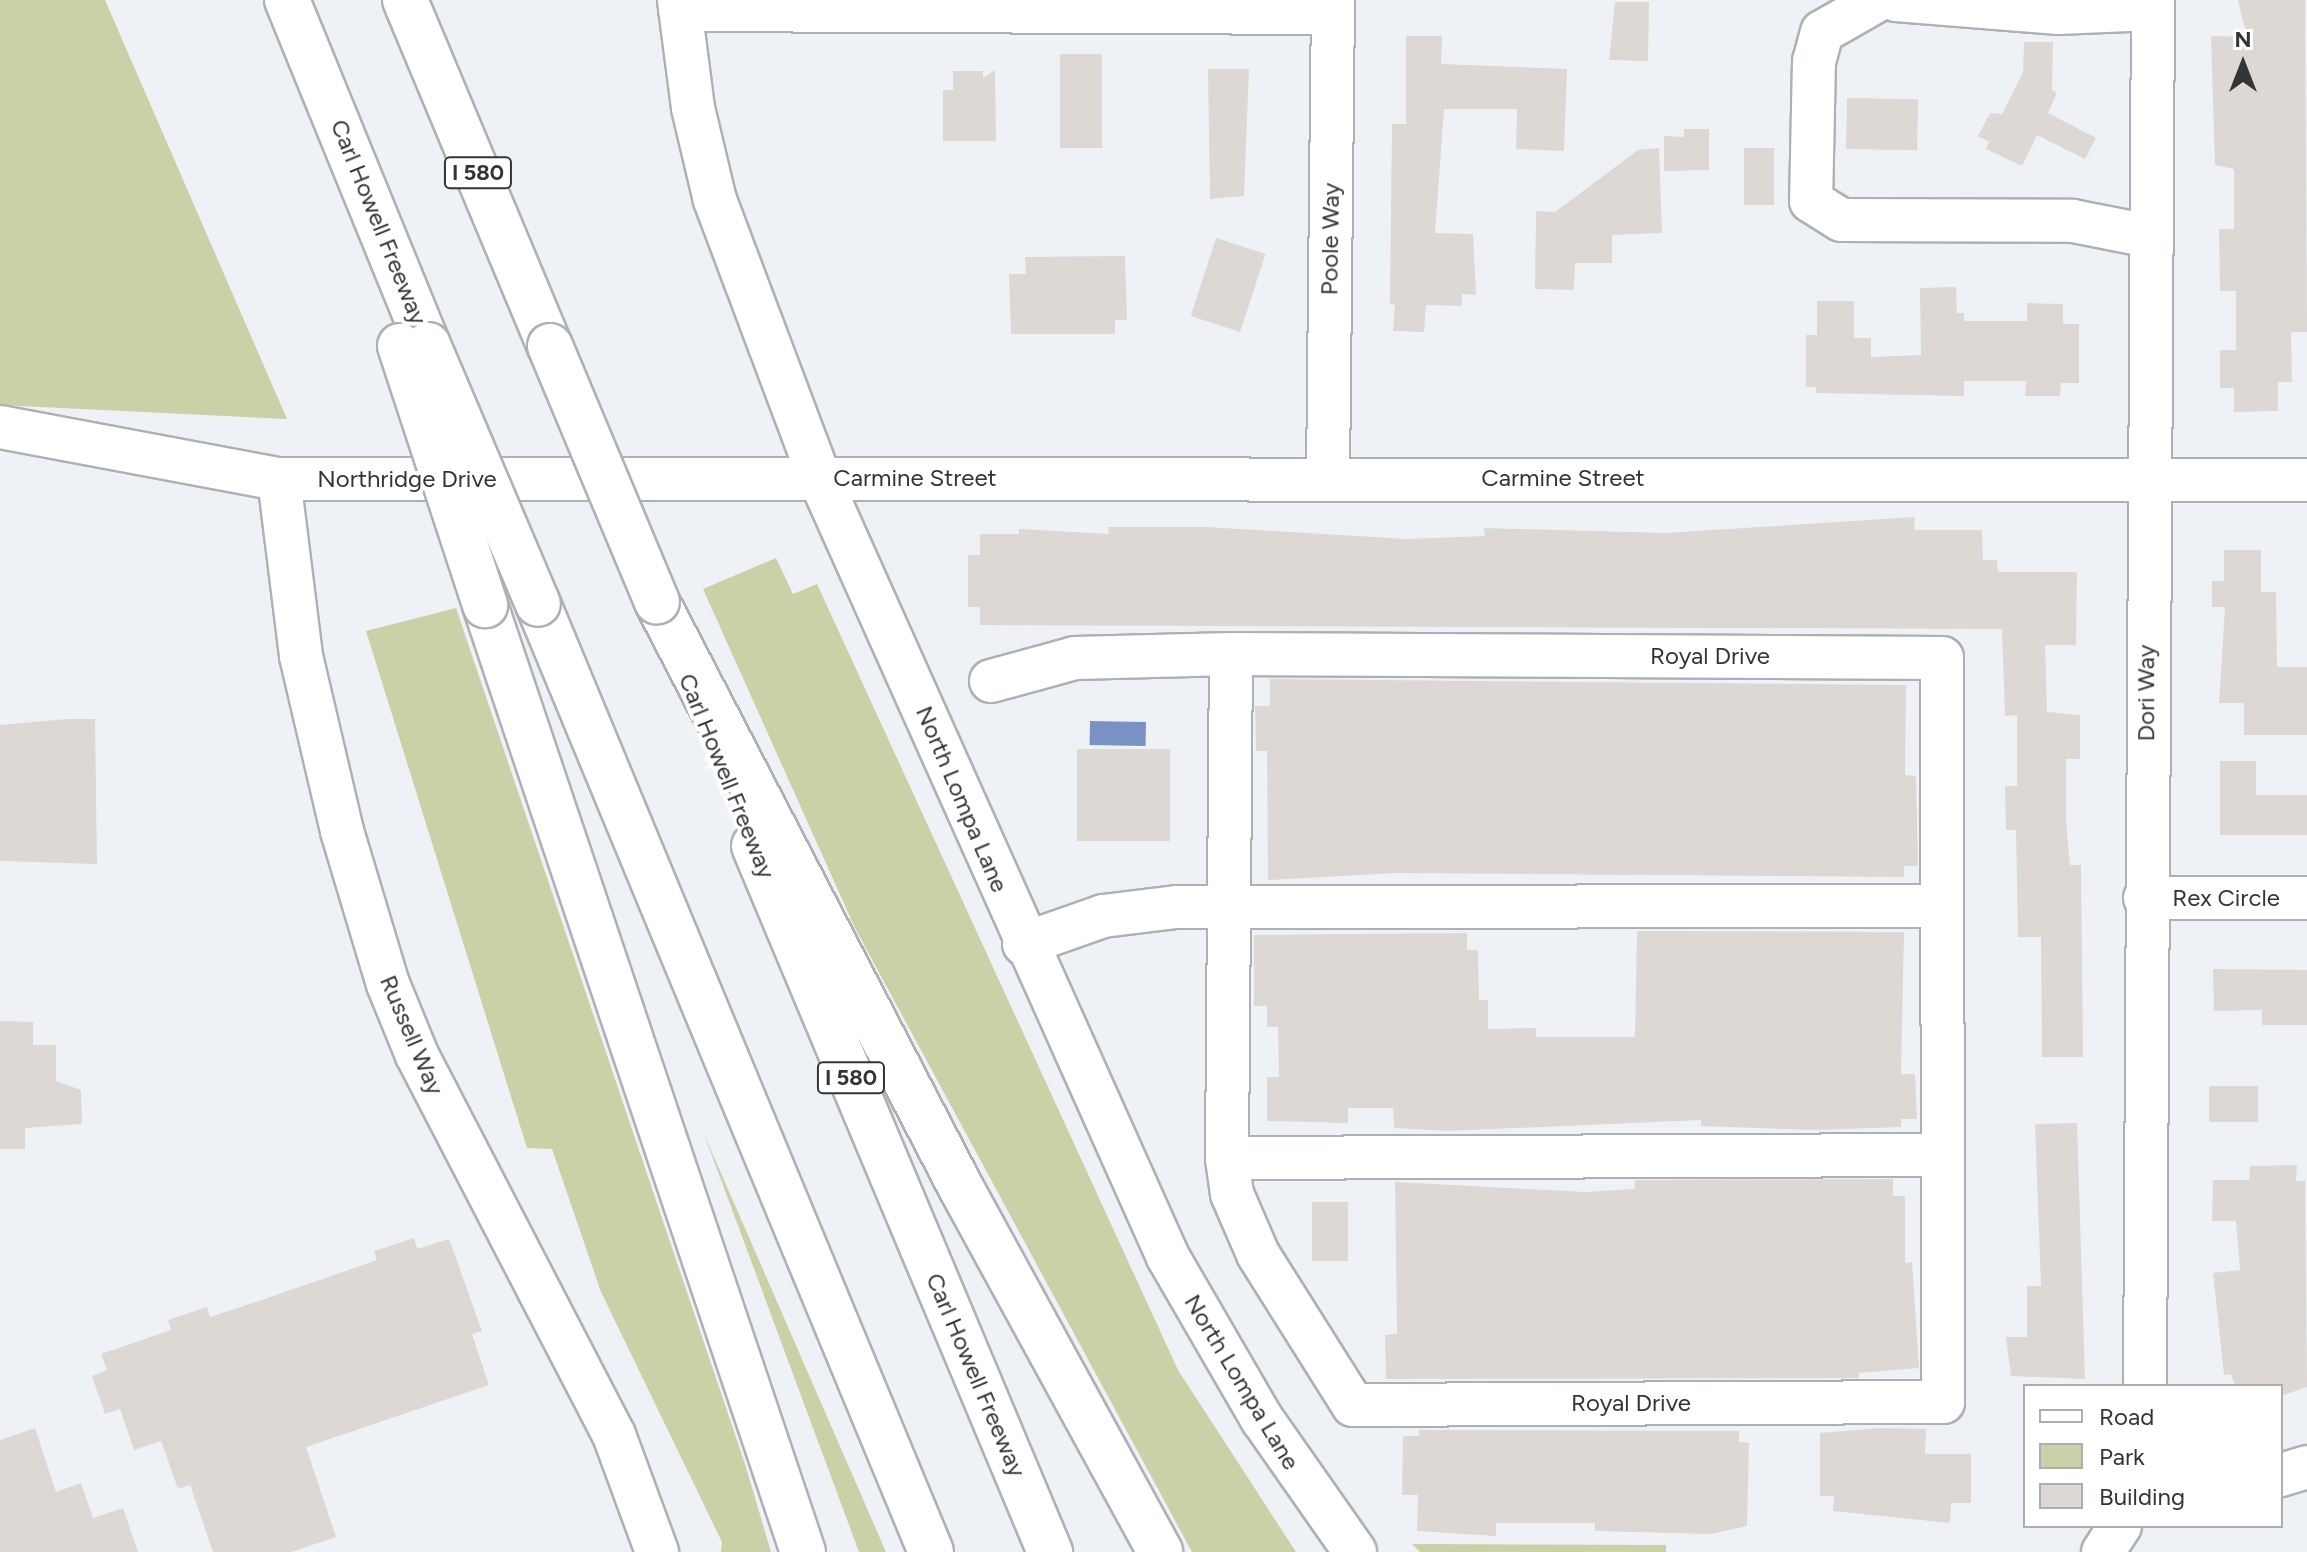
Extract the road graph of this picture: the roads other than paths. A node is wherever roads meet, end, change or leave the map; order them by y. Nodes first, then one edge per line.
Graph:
1 (287, 0) edge
2 (405, 0) edge
3 (1878, 0) edge
4 (1896, 0) edge
5 (2153, 4) edge
6 (680, 5) edge
7 (1333, 6) edge
8 (2149, 236) junction
9 (414, 345) junction
10 (0, 427) edge
11 (819, 477) junction
12 (1328, 478) junction
13 (2147, 478) junction
14 (279, 479) junction
15 (2307, 480) edge
16 (657, 602) junction
17 (1231, 654) junction
18 (991, 681) dead end
19 (2145, 898) junction
20 (2307, 898) edge
21 (1229, 906) junction
22 (1942, 906) junction
23 (1024, 944) junction
24 (1942, 1155) junction
25 (1227, 1158) junction
26 (2145, 1384) edge
27 (2307, 1467) edge
28 (2283, 1474) edge
29 (2119, 1528) edge
30 (657, 1552) edge
31 (803, 1552) edge
32 (931, 1552) edge
33 (1050, 1552) edge
34 (1160, 1552) edge
35 (1355, 1552) edge
36 (2103, 1552) edge

1 - 9 highway, Carl Howell Freeway
2 - 16 highway, Carl Howell Freeway / I 580, bridge
3 - 8 street
4 - 5 street
5 - 8 street, Dori Way
6 - 7 street
6 - 11 street, North Lompa Lane
7 - 12 street, Poole Way
8 - 13 street, Dori Way
9 - 31 highway, bridge
9 - 32 highway, Carl Howell Freeway, bridge
10 - 14 street, Northridge Drive
11 - 12 street, Carmine Street
11 - 14 street, Northridge Drive
11 - 23 street, North Lompa Lane
12 - 13 street, Carmine Street
13 - 15 street, Carmine Street
13 - 19 street, Dori Way
14 - 30 street, Russell Way
16 - 33 highway, Carl Howell Freeway / I 580
16 - 34 highway
17 - 18 street, Royal Drive
17 - 21 street, Royal Drive
17 - 22 street, Royal Drive
19 - 20 street, Rex Circle
19 - 26 street, Dori Way
21 - 22 street
21 - 23 street
21 - 25 street, Royal Drive
22 - 24 street, Royal Drive
23 - 35 street, North Lompa Lane
24 - 25 street
24 - 25 street, Royal Drive
27 - 28 street
29 - 36 street

